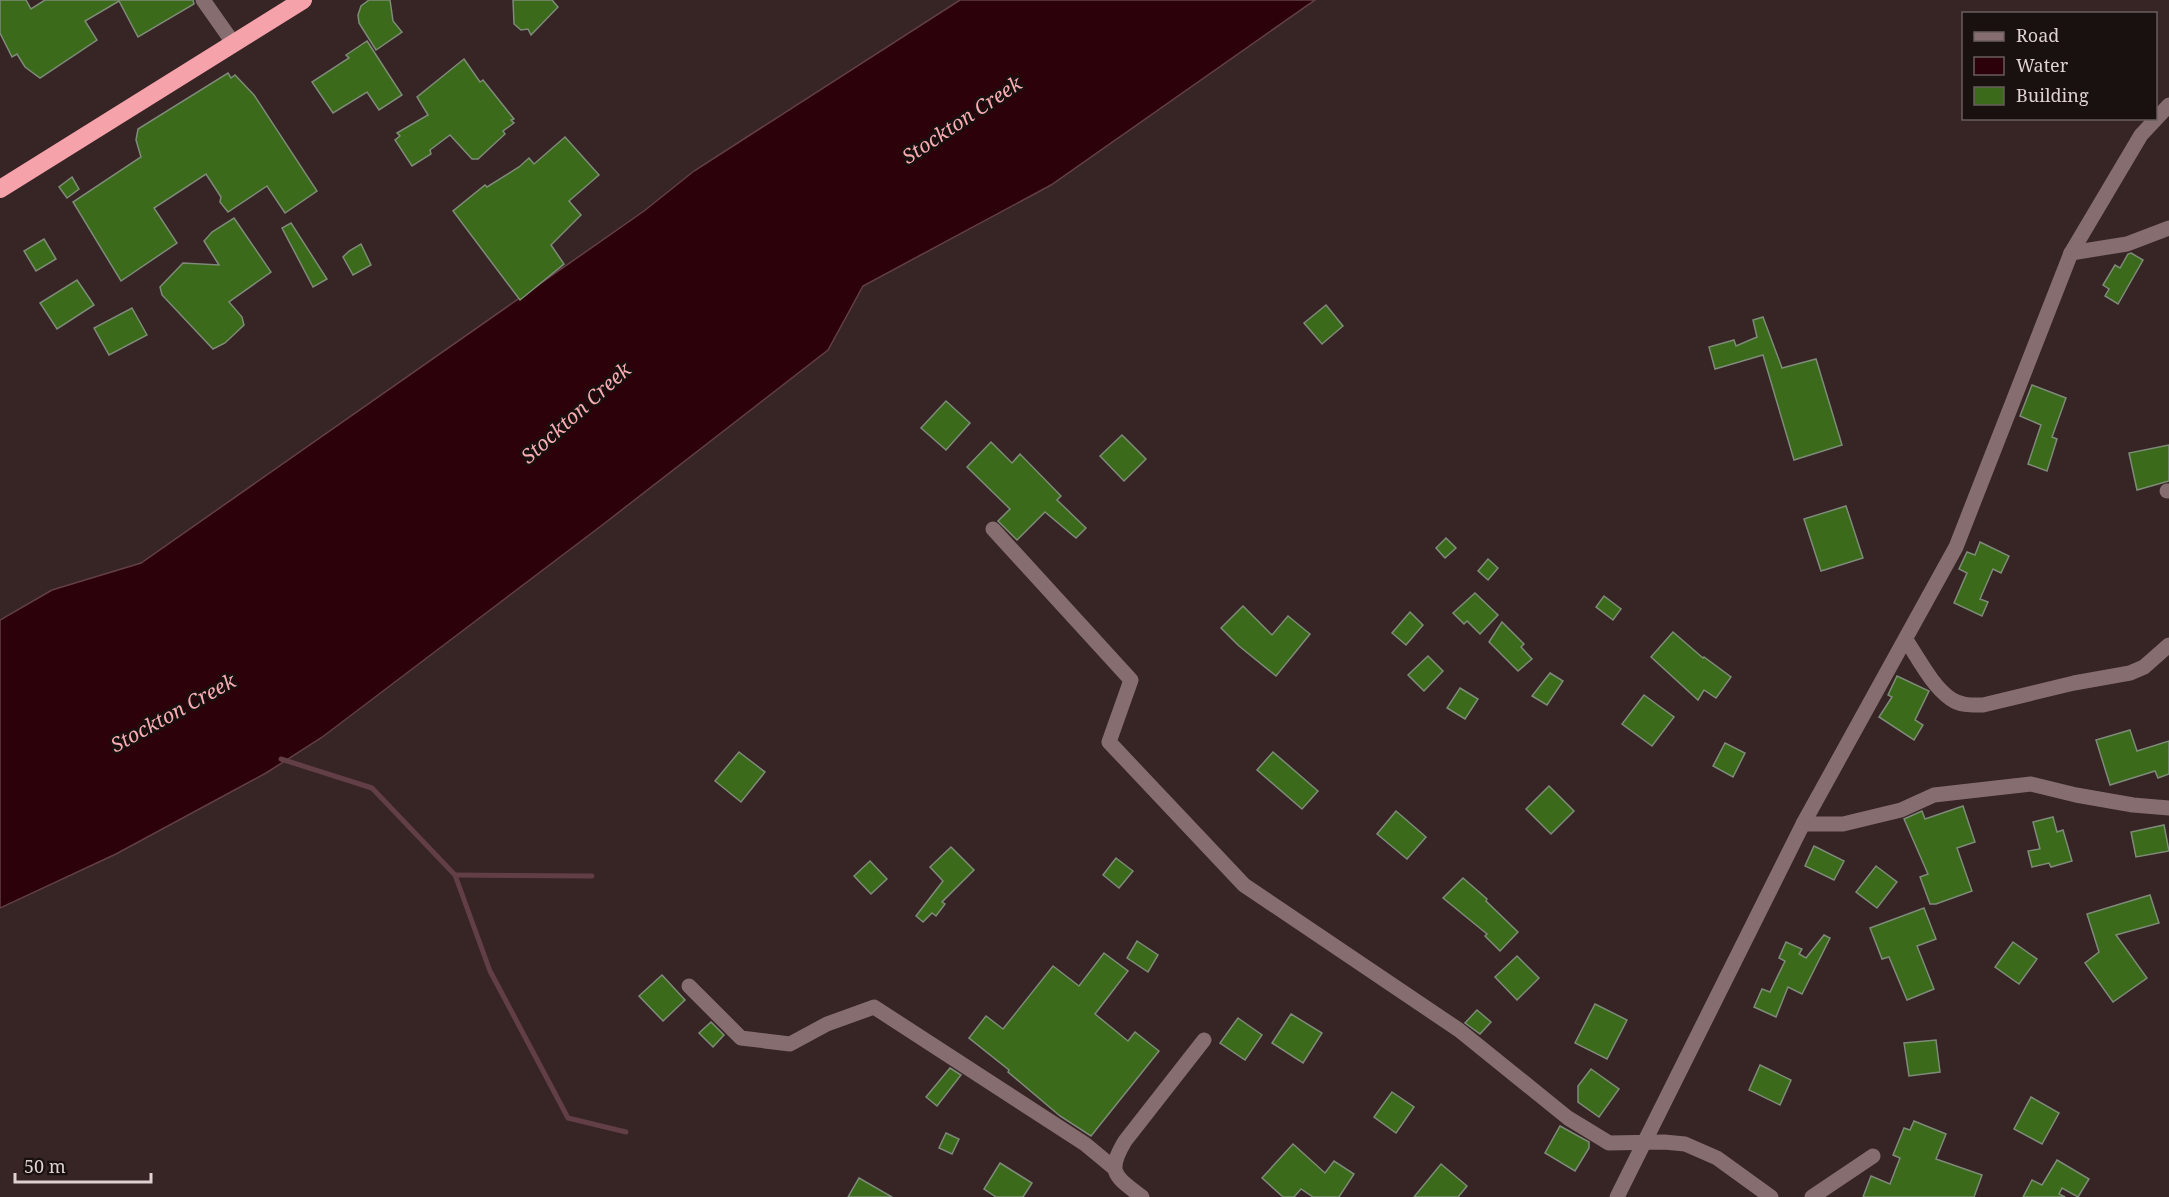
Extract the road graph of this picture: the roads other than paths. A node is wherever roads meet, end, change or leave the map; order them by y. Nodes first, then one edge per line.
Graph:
1 (202, 0) edge
2 (303, 0) edge
3 (234, 44) junction
4 (2169, 105) edge
5 (2157, 118) edge
6 (2155, 120) edge
7 (0, 189) edge
8 (2169, 228) edge
9 (2071, 252) junction
10 (993, 529) dead end
11 (1906, 640) junction
12 (2169, 645) edge
13 (2169, 808) edge
14 (1803, 825) junction
15 (689, 986) dead end
16 (1204, 1040) dead end
17 (1642, 1144) junction
18 (1873, 1156) dead end
19 (1114, 1168) junction
20 (1142, 1197) edge
21 (1617, 1197) edge
22 (1771, 1197) edge
23 (1812, 1197) edge

1 - 3 street
2 - 3 highway
3 - 7 highway
4 - 5 street
6 - 9 street
8 - 9 street
9 - 11 street
10 - 17 street
11 - 12 street
11 - 14 street
13 - 14 street
14 - 17 street
15 - 19 street
16 - 19 street
17 - 21 street
17 - 22 street
18 - 23 street
19 - 20 street

